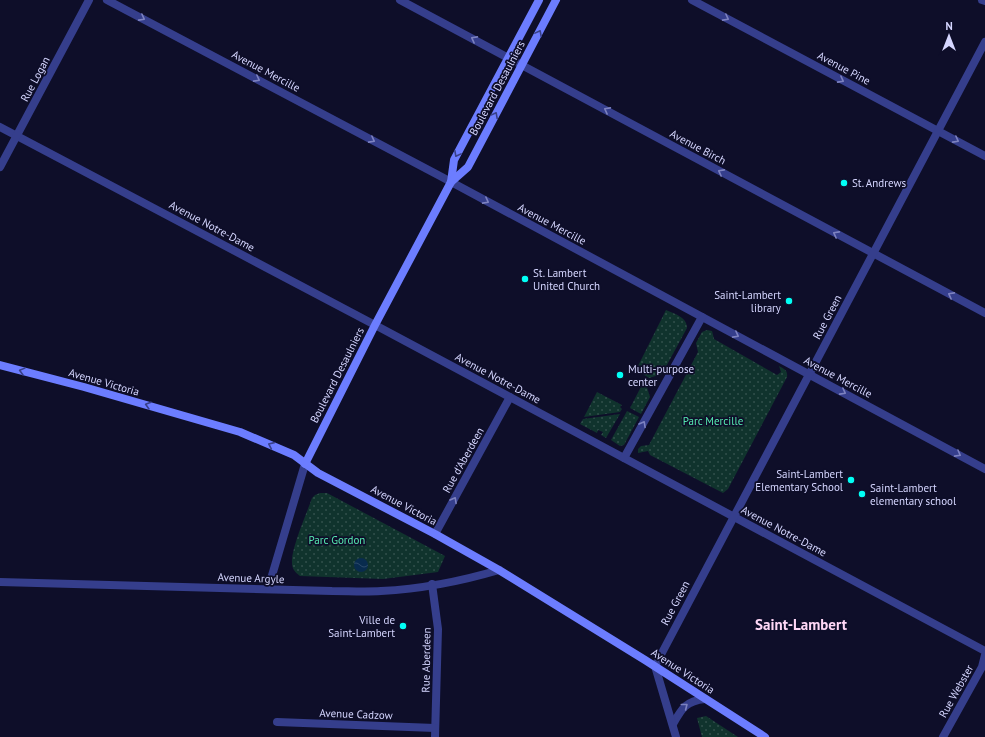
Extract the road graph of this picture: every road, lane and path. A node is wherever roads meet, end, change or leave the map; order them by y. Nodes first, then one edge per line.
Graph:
1 (89, 0) edge
2 (107, 0) edge
3 (400, 0) edge
4 (538, 0) edge
5 (556, 0) edge
6 (692, 0) edge
7 (982, 0) edge
8 (985, 1) edge
9 (985, 42) edge
10 (509, 58) junction
11 (522, 65) junction
12 (0, 127) edge
13 (938, 131) junction
14 (17, 136) junction
15 (985, 156) edge
16 (0, 167) edge
17 (451, 182) junction
18 (873, 254) junction
19 (985, 313) edge
20 (702, 317) junction
21 (375, 325) junction
22 (0, 365) edge
23 (809, 374) junction
24 (510, 397) junction
25 (624, 458) junction
26 (305, 464) junction
27 (985, 469) edge
28 (734, 517) junction
29 (435, 534) junction
30 (500, 570) junction
31 (0, 582) edge
32 (432, 584) junction
33 (268, 589) junction
34 (985, 651) edge
35 (985, 655) edge
36 (655, 666) junction
37 (705, 698) junction
38 (277, 722) dead end
39 (673, 724) junction
40 (435, 728) junction
41 (435, 737) edge
42 (676, 737) edge
43 (764, 737) edge
44 (943, 737) edge

1 - 14 street, Rue Logan
2 -> 17 street, Avenue Mercille
10 -> 3 street, Avenue Birch
4 - 10 street, Boulevard Desaulniers
11 -> 5 street, Boulevard Desaulniers
6 -> 13 street, Avenue Pine
7 - 8 street
9 - 13 street, Rue Green
10 - 11 street, Avenue Birch
10 -> 17 street, Boulevard Desaulniers
17 -> 11 street, Boulevard Desaulniers
18 -> 11 street, Avenue Birch
12 - 14 street, Avenue Notre-Dame
13 -> 15 street, Avenue Pine
13 - 18 street, Rue Green
14 - 16 street, Rue Logan
14 - 21 street, Avenue Notre-Dame
17 -> 20 street, Avenue Mercille
17 - 21 street, Boulevard Desaulniers
19 -> 18 street, Avenue Birch
18 - 23 street, Rue Green
20 -> 23 street, Avenue Mercille
25 -> 20 street
21 - 24 street, Avenue Notre-Dame
21 - 26 street, Boulevard Desaulniers
26 -> 22 street, Avenue Victoria
23 -> 27 street, Avenue Mercille
23 - 28 street, Rue Green
24 - 25 street, Avenue Notre-Dame
29 -> 24 street, Rue d'Aberdeen
25 - 28 street, Avenue Notre-Dame
26 - 29 street, Avenue Victoria
26 - 33 street, Boulevard Desaulniers
28 - 34 street, Avenue Notre-Dame
28 - 36 street, Rue Green
29 - 30 street, Avenue Victoria
30 - 32 street, Avenue Argyle
30 - 36 street, Avenue Victoria
31 - 33 street, Avenue Argyle
32 - 33 street, Avenue Argyle
32 - 40 street, Rue Aberdeen
35 - 44 street, Rue Webster
36 - 37 street, Avenue Victoria
36 - 39 street
39 -> 37 street
37 - 43 street, Avenue Victoria
38 - 40 street, Avenue Cadzow
39 - 42 street
40 - 41 street, Rue Aberdeen

